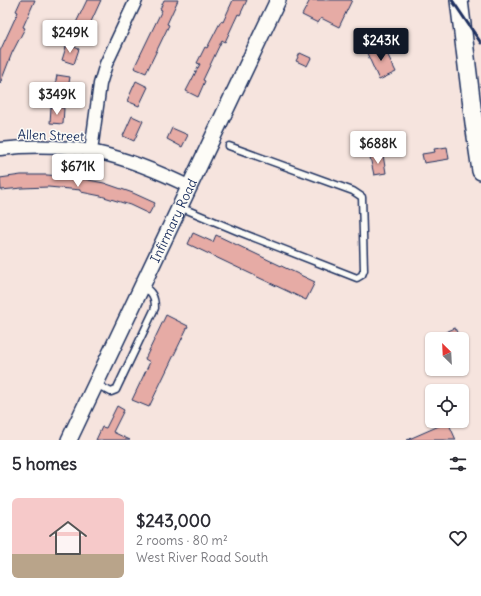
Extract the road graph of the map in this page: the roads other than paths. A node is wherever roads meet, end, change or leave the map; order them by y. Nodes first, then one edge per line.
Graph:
1 (136, 0) edge
2 (278, 0) edge
3 (459, 0) edge
4 (229, 146) dead end
5 (0, 149) edge
6 (91, 150) junction
7 (481, 171) edge
8 (190, 187) junction
9 (180, 207) junction
10 (142, 286) junction
11 (96, 384) junction
12 (69, 440) edge

1 - 6 street
2 - 8 street, Infirmary Road
3 - 7 main road
4 - 9 lane
5 - 6 street, Allen Street
6 - 8 street, Allen Street
8 - 9 street, Infirmary Road
9 - 10 street, Infirmary Road
10 - 11 street, Infirmary Road
10 - 11 lane
11 - 12 street, Infirmary Road

